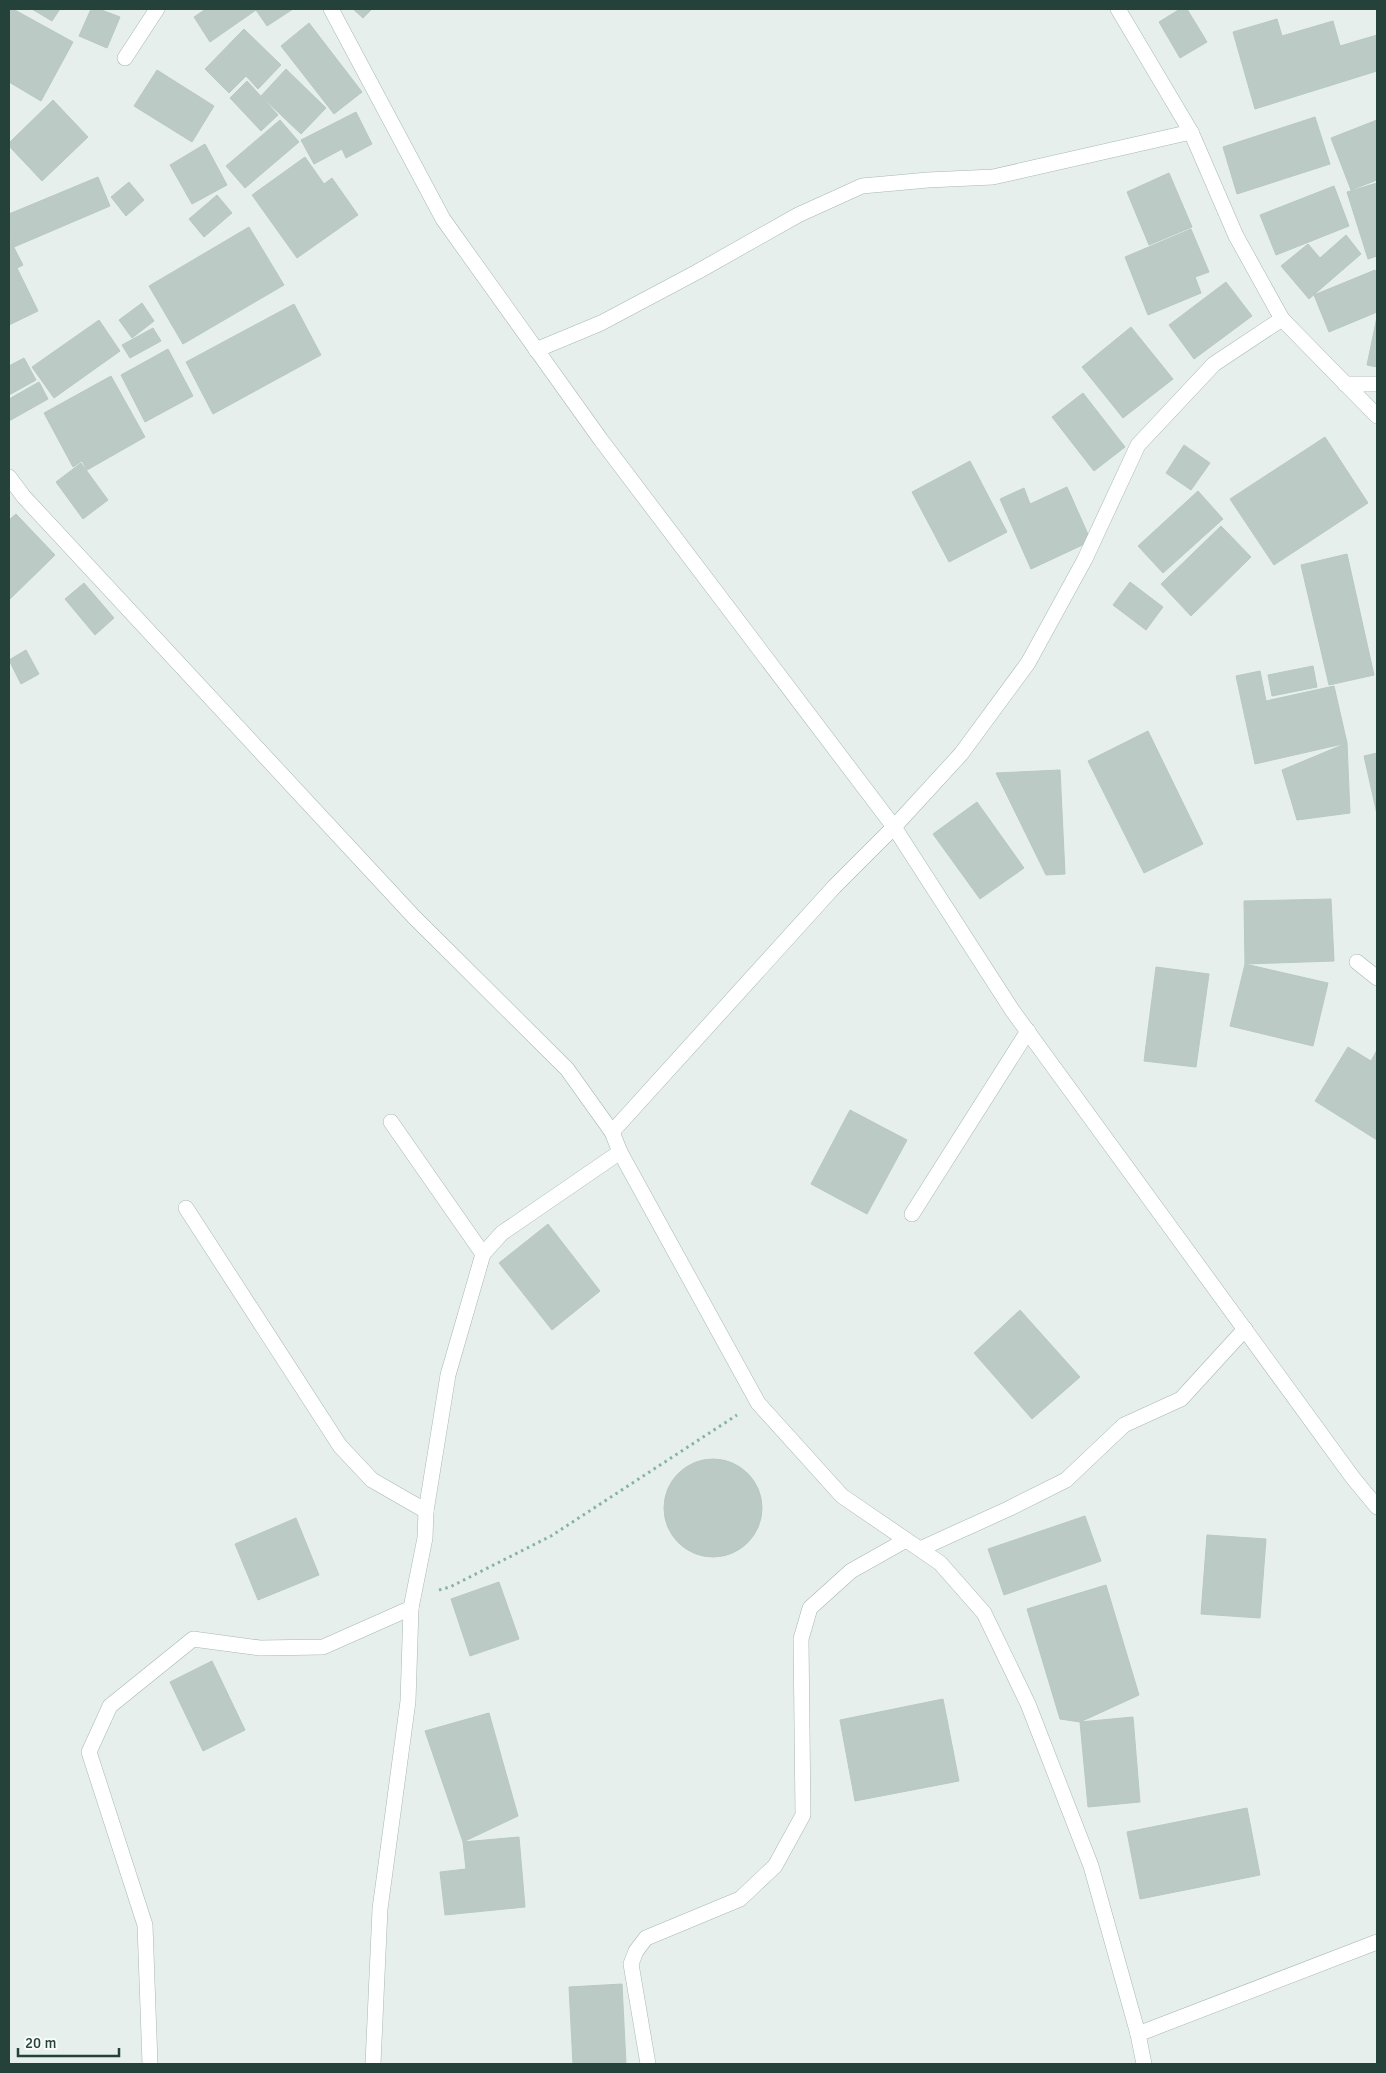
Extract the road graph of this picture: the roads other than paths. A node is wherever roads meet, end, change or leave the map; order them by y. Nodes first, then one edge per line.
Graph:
1 (157, 9) edge
2 (331, 9) edge
3 (1118, 9) edge
4 (125, 58) dead end
5 (1191, 132) junction
6 (1282, 319) junction
7 (536, 350) junction
8 (1344, 384) junction
9 (1377, 384) edge
10 (1377, 416) edge
11 (9, 477) edge
12 (894, 827) junction
13 (1357, 962) dead end
14 (1377, 978) edge
15 (1028, 1031) junction
16 (391, 1122) dead end
17 (612, 1132) junction
18 (620, 1152) junction
19 (186, 1208) dead end
20 (912, 1214) dead end
21 (483, 1254) junction
22 (1245, 1329) junction
23 (1377, 1507) edge
24 (426, 1511) junction
25 (906, 1540) junction
26 (920, 1549) junction
27 (413, 1601) junction
28 (1377, 1942) edge
29 (1138, 2034) junction
30 (150, 2064) edge
31 (373, 2064) edge
32 (648, 2064) edge
33 (1144, 2064) edge

1 - 4 street
2 - 7 street
3 - 5 street
5 - 6 street
5 - 7 street
6 - 8 street
6 - 12 street
7 - 12 street
8 - 9 street
8 - 10 street
11 - 17 street
12 - 15 street
12 - 17 street
13 - 14 street
15 - 20 street
15 - 22 street
16 - 21 street
17 - 18 street
18 - 21 street
18 - 25 street
19 - 24 street
21 - 24 street
22 - 23 street
22 - 26 street
24 - 27 street
25 - 26 street
25 - 32 street
26 - 29 street
27 - 30 street
27 - 31 street
28 - 29 street
29 - 33 street

